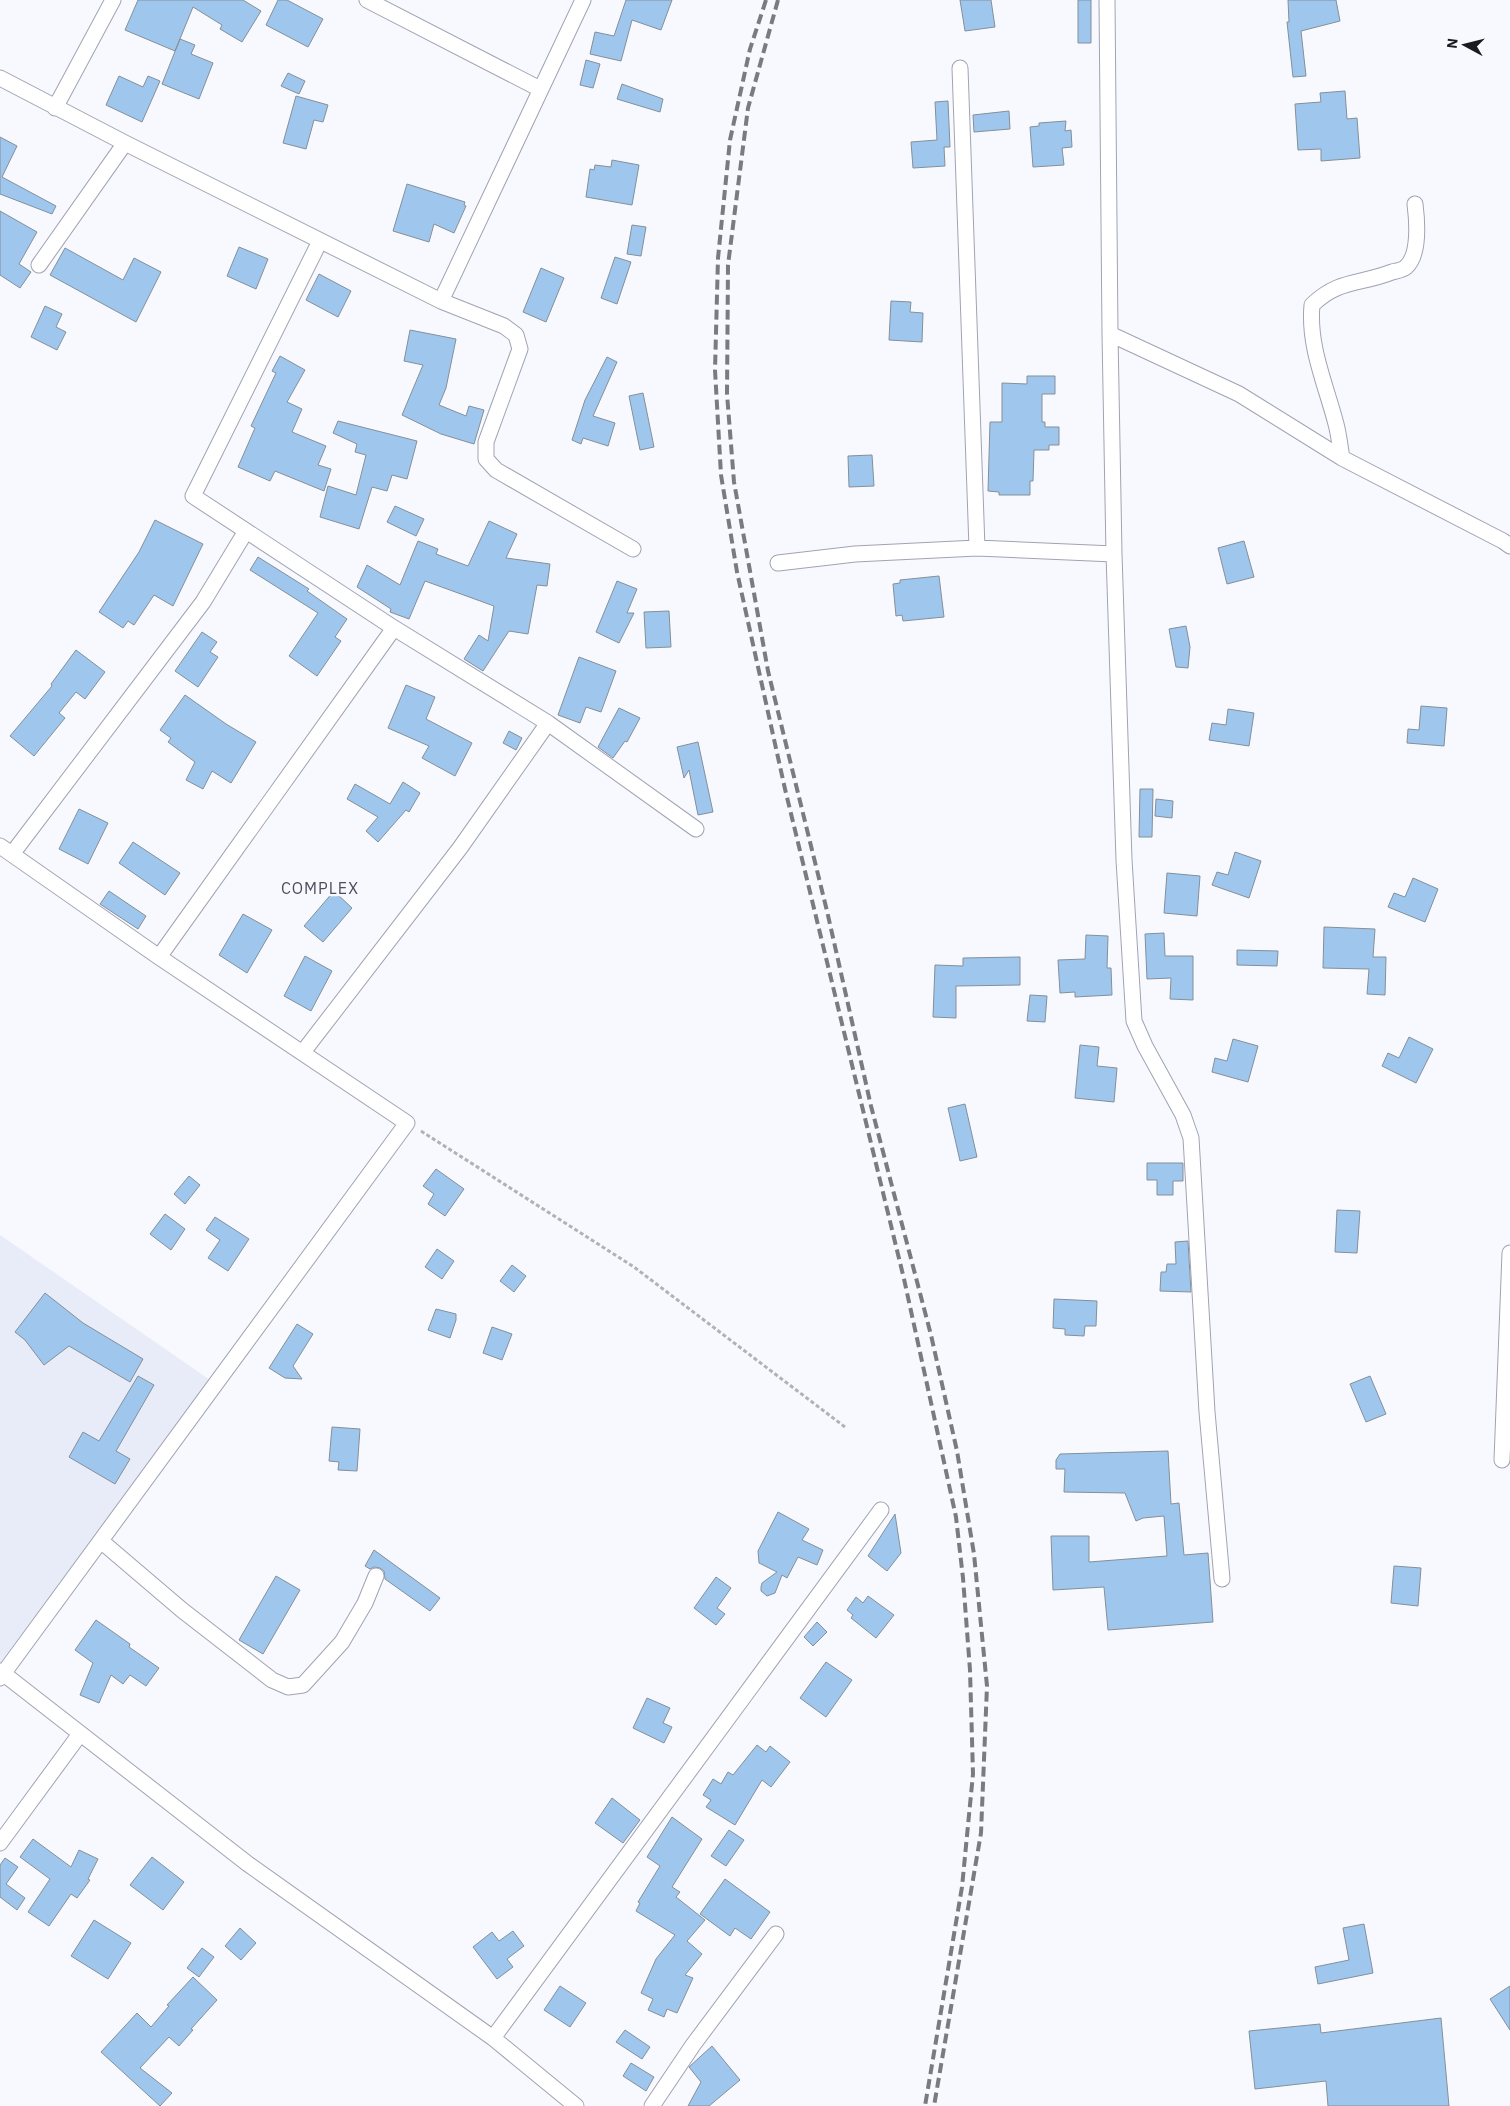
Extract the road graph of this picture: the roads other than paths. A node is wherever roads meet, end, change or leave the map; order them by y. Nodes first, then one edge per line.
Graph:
1 (113, 0) edge
2 (367, 0) edge
3 (583, 0) edge
4 (1107, 0) edge
5 (960, 68) dead end
6 (0, 78) edge
7 (540, 89) junction
8 (55, 108) junction
9 (125, 143) junction
10 (1415, 204) dead end
11 (320, 241) junction
12 (39, 265) dead end
13 (441, 301) junction
14 (1110, 334) junction
15 (1342, 458) junction
16 (246, 531) junction
17 (1510, 546) edge
18 (977, 548) junction
19 (633, 549) dead end
20 (1114, 554) junction
21 (778, 563) dead end
22 (394, 628) junction
23 (548, 723) junction
24 (696, 829) dead end
25 (6, 850) edge
26 (159, 957) junction
27 (303, 1052) junction
28 (1510, 1253) edge
29 (1502, 1460) dead end
30 (881, 1510) dead end
31 (101, 1541) junction
32 (376, 1576) dead end
33 (1222, 1578) dead end
34 (1, 1674) edge
35 (80, 1734) junction
36 (0, 1842) edge
37 (776, 1934) dead end
38 (493, 2038) junction
39 (576, 2106) edge
40 (652, 2106) edge

1 - 8 street
2 - 7 street
3 - 7 street
4 - 14 street
5 - 18 street
6 - 8 street
7 - 13 street
8 - 9 street
9 - 11 street
9 - 12 street
10 - 15 street
11 - 13 street
11 - 16 street
13 - 19 street
14 - 15 street
14 - 20 street
15 - 17 street
16 - 22 street
16 - 25 street
18 - 20 street
18 - 21 street
20 - 33 street
22 - 23 street
22 - 26 street
23 - 24 street
23 - 27 street
25 - 26 street
26 - 27 street
27 - 31 street
28 - 29 street
30 - 38 street
31 - 32 street
31 - 34 street
34 - 35 street
35 - 36 street
35 - 38 street
37 - 40 street
38 - 39 street

